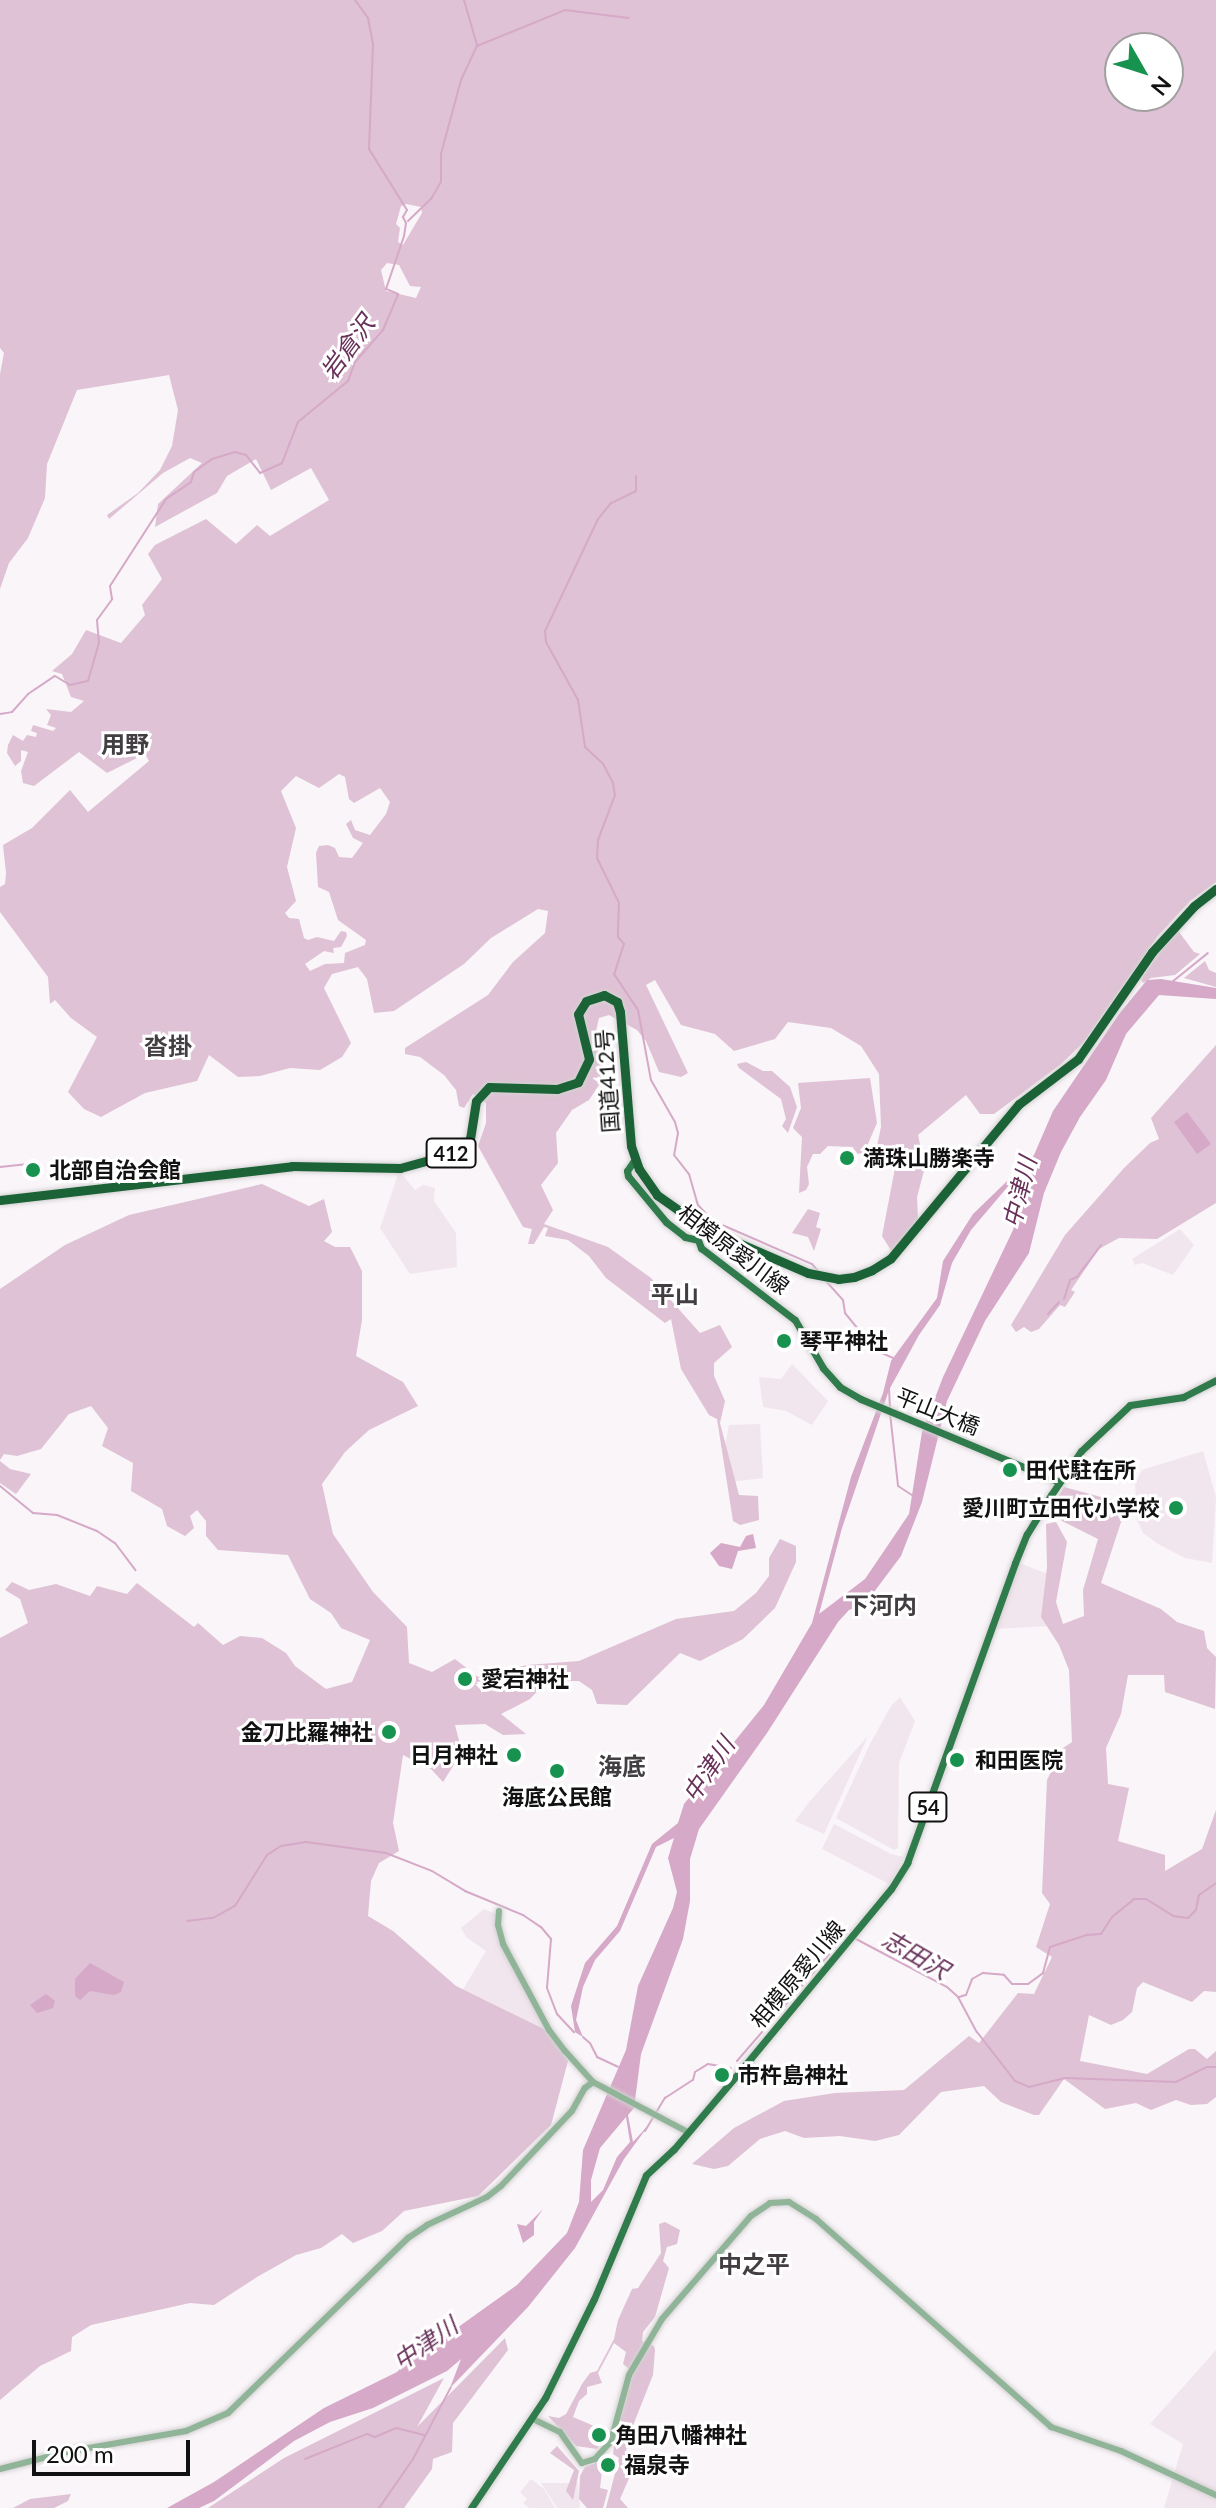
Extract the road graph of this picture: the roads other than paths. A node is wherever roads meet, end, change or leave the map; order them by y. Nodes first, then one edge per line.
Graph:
1 (1216, 889) edge
2 (635, 1159) junction
3 (0, 1200) edge
4 (704, 1228) junction
5 (698, 1240) junction
6 (1216, 1380) edge
7 (861, 1399) joint
8 (1059, 1482) junction
9 (499, 1911) dead end
10 (596, 2082) junction
11 (685, 2130) junction
12 (533, 2419) junction
13 (0, 2469) edge
14 (1216, 2495) edge
15 (471, 2508) edge

1 - 4 highway, 国道412号 / 412
2 - 3 highway, 国道412号 / 412
2 - 4 highway, 国道412号 / 412
2 - 5 main road, 相模原愛川線
4 - 5 main road
5 - 7 main road, 相模原愛川線
6 - 8 main road, 54
7 - 8 main road, 平山大橋
8 - 11 main road, 相模原愛川線 / 54
9 - 10 street
10 - 11 street
10 - 13 street
11 - 12 main road, 相模原愛川線 / 54
12 - 14 street
12 - 15 main road, 相模原愛川線 / 54

